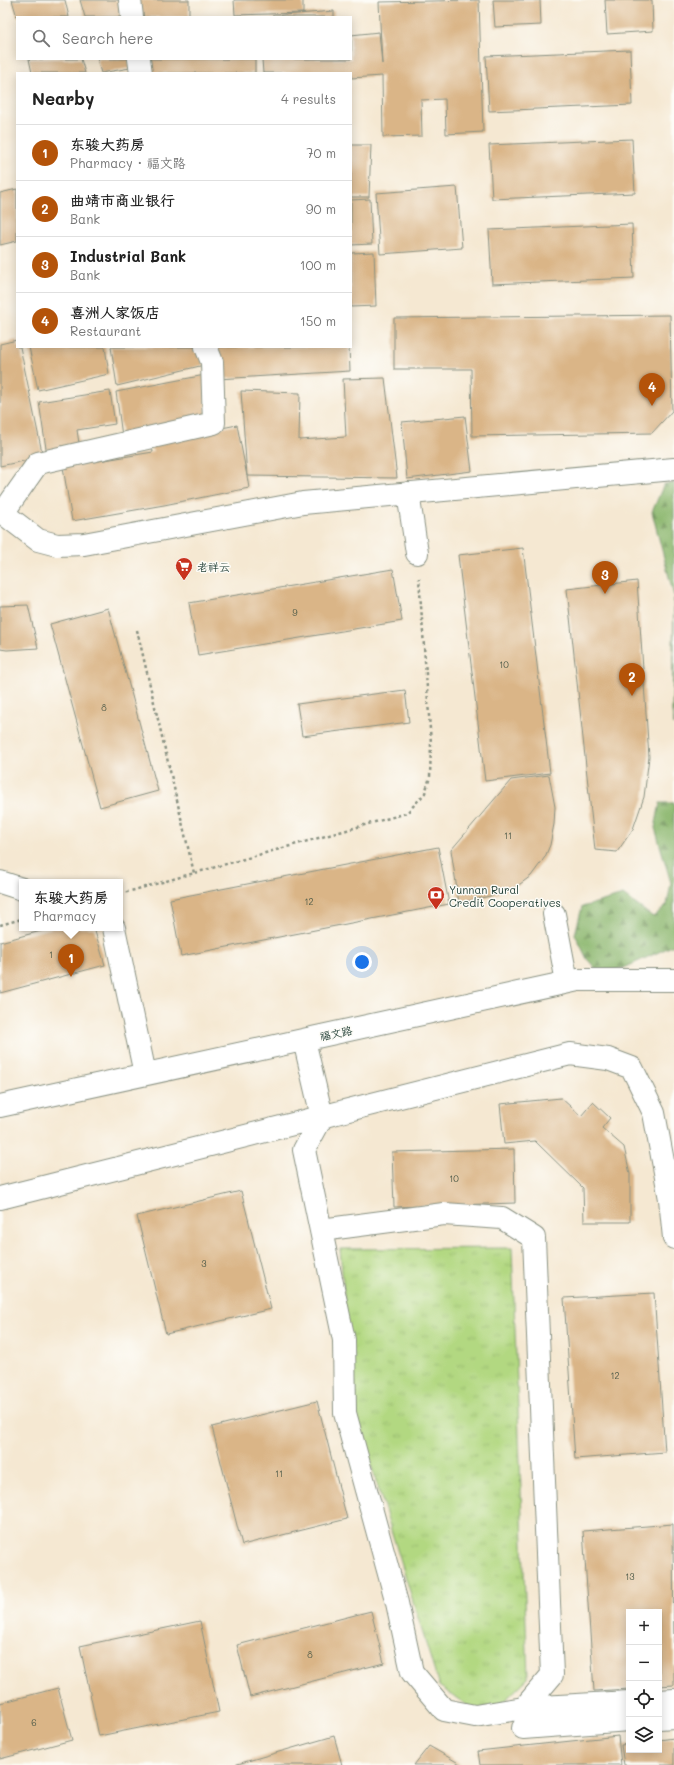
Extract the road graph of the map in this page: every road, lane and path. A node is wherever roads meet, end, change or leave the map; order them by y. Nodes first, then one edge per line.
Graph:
1 (130, 0) edge
2 (132, 16) edge
3 (138, 60) edge
4 (140, 72) edge
5 (206, 348) edge
6 (674, 468) edge
7 (408, 494) junction
8 (2, 512) edge
9 (417, 553) joint
10 (137, 630) dead end
11 (194, 873) junction
12 (0, 882) edge
13 (19, 888) edge
14 (123, 893) edge
15 (554, 914) dead end
16 (19, 920) edge
17 (0, 925) edge
18 (115, 931) edge
19 (674, 980) edge
20 (567, 982) junction
21 (304, 1040) junction
22 (145, 1074) junction
23 (0, 1106) edge
24 (322, 1117) junction
25 (0, 1198) edge
26 (321, 1230) junction
27 (674, 1238) edge
28 (674, 1700) edge
29 (662, 1701) edge
30 (626, 1702) edge
31 (674, 1717) edge
32 (524, 1718) junction
33 (662, 1718) edge
34 (626, 1720) edge

1 - 2 street
3 - 4 street
5 - 8 street
6 - 7 street
7 - 8 street
7 - 9 street
9 - 11 path
10 - 11 path
11 - 14 path
12 - 13 street
15 - 20 street
16 - 17 path
18 - 22 street
19 - 20 street, 福文路
20 - 21 street, 福文路
21 - 22 street, 福文路
21 - 24 street
22 - 23 street, 福文路
24 - 25 street
24 - 26 street
24 - 27 street
26 - 32 street
26 - 32 street
28 - 29 street
30 - 32 street
31 - 33 street
32 - 34 street

